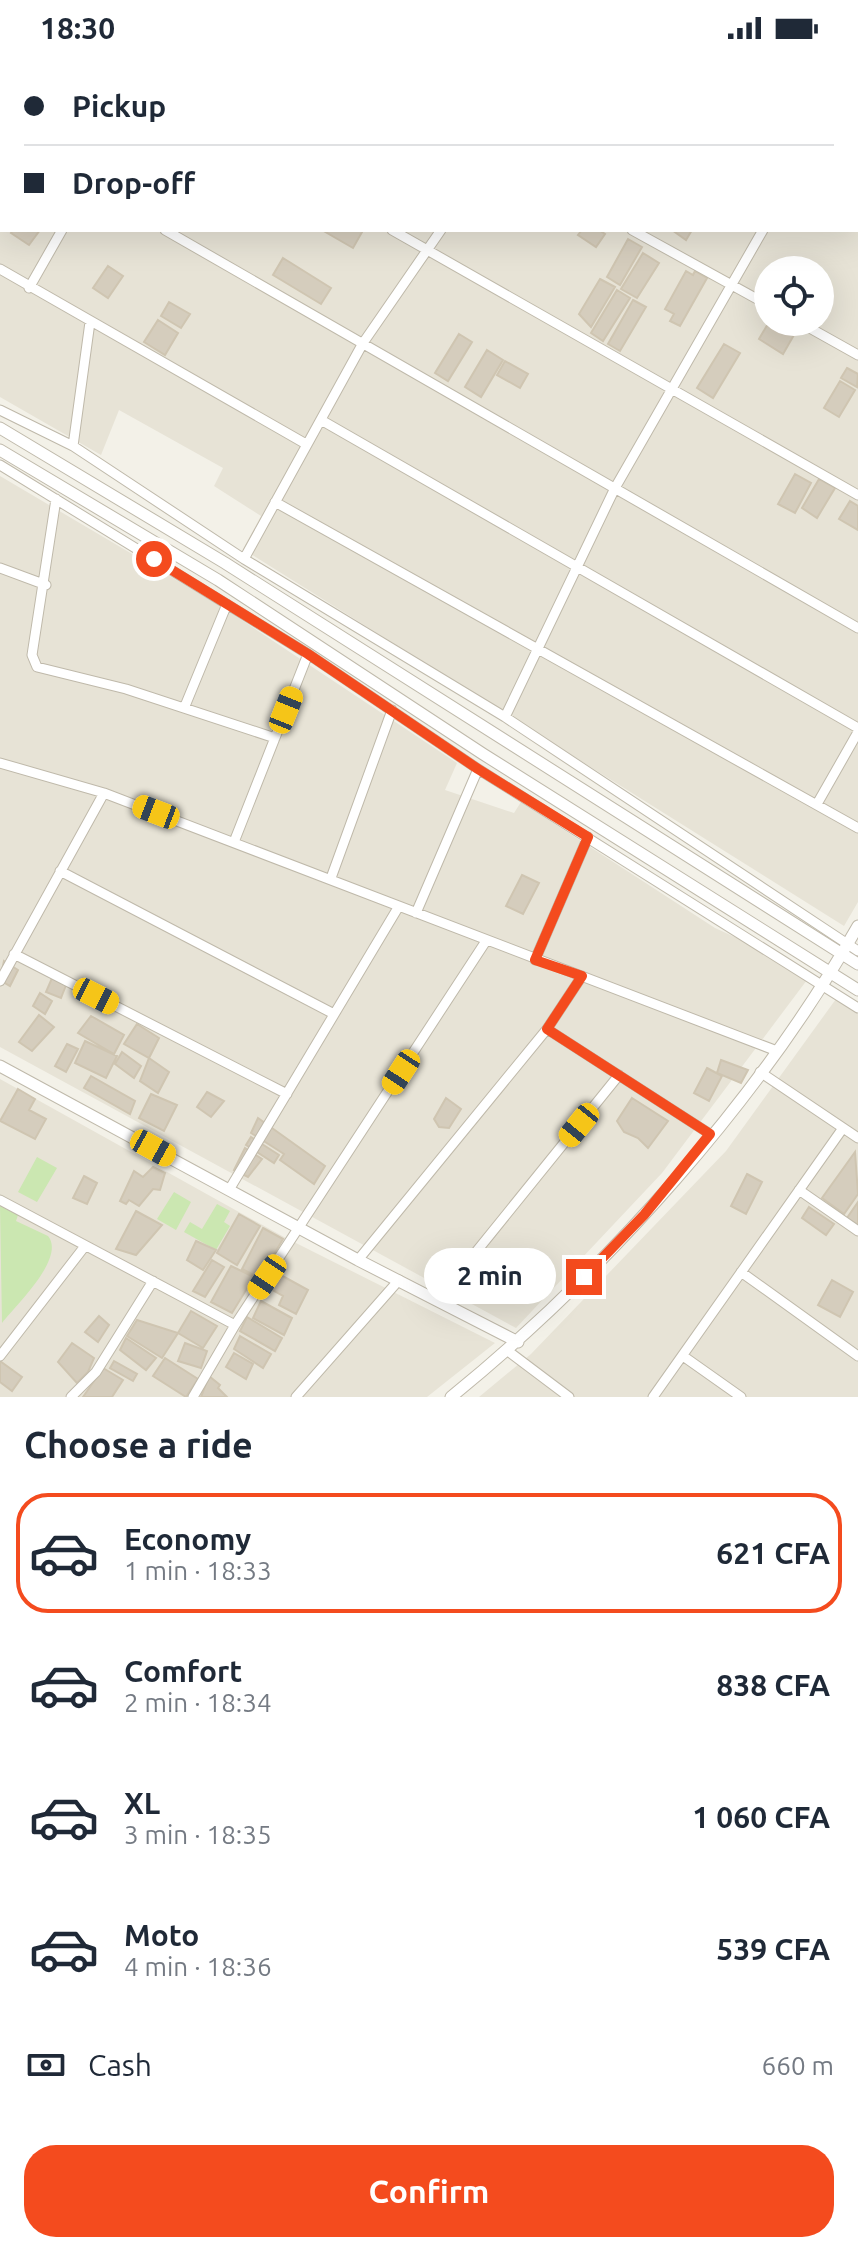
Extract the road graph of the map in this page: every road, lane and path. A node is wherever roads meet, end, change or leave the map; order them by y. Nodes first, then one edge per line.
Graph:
1 (61, 232) edge
2 (171, 232) edge
3 (396, 232) edge
4 (440, 232) edge
5 (636, 232) edge
6 (762, 232) edge
7 (429, 251) junction
8 (0, 269) edge
9 (731, 284) junction
10 (29, 288) junction
11 (754, 297) edge
12 (90, 322) junction
13 (824, 336) edge
14 (363, 343) junction
15 (858, 355) edge
16 (672, 389) junction
17 (0, 410) edge
18 (321, 420) junction
19 (0, 428) edge
20 (306, 444) junction
21 (73, 446) junction
22 (0, 450) edge
23 (0, 465) edge
24 (615, 488) junction
25 (858, 495) edge
26 (56, 499) junction
27 (275, 502) junction
28 (244, 559) junction
29 (0, 568) edge
30 (578, 569) junction
31 (46, 585) junction
32 (227, 604) junction
33 (858, 628) edge
34 (539, 650) junction
35 (308, 654) junction
36 (185, 706) junction
37 (392, 710) junction
38 (505, 717) junction
39 (858, 730) edge
40 (275, 738) junction
41 (0, 763) edge
42 (478, 769) junction
43 (104, 793) junction
44 (817, 804) junction
45 (858, 828) edge
46 (588, 837) junction
47 (234, 842) junction
48 (60, 871) junction
49 (331, 878) junction
50 (399, 906) junction
51 (416, 913) junction
52 (858, 926) edge
53 (486, 941) junction
54 (849, 950) edge
55 (14, 954) junction
56 (535, 960) junction
57 (858, 964) edge
58 (830, 974) junction
59 (582, 976) junction
60 (0, 981) edge
61 (822, 986) junction
62 (858, 990) edge
63 (858, 1008) edge
64 (334, 1014) junction
65 (547, 1029) junction
66 (777, 1051) junction
67 (0, 1066) edge
68 (760, 1072) junction
69 (619, 1075) junction
70 (287, 1094) junction
71 (843, 1128) junction
72 (710, 1134) junction
73 (858, 1138) edge
74 (229, 1190) junction
75 (799, 1190) junction
76 (0, 1200) edge
77 (299, 1229) junction
78 (858, 1231) edge
79 (85, 1246) junction
80 (358, 1260) junction
81 (741, 1272) junction
82 (399, 1280) junction
83 (153, 1281) junction
84 (438, 1299) junction
85 (235, 1325) junction
86 (518, 1342) junction
87 (2, 1350) edge
88 (508, 1351) junction
89 (683, 1356) junction
90 (858, 1356) edge
91 (71, 1397) edge
92 (193, 1397) edge
93 (296, 1397) edge
94 (451, 1397) edge
95 (569, 1397) edge
96 (653, 1397) edge
97 (741, 1397) edge

1 - 10 street
2 - 14 street
3 - 7 street
4 - 7 street
5 - 9 street
6 - 9 street
7 - 14 street
7 - 16 street
8 - 10 street
9 - 11 street
9 - 16 street
10 - 12 street
12 - 20 street
12 - 21 street
13 - 15 street
14 - 18 street
14 - 24 street
16 - 24 street
16 - 25 street
17 - 21 street
18 - 20 street
18 - 30 street
19 - 54 street
20 - 27 street
21 - 28 street
22 - 58 street
23 - 26 street
24 - 30 street
24 - 33 street
26 - 31 street
26 - 32 street
27 - 28 street
27 - 34 street
28 - 38 street
29 - 31 street
30 - 34 street
30 - 39 street
31 - 36 street
32 - 35 street
32 - 36 street
34 - 38 street
34 - 44 street
35 - 37 street
35 - 40 street
36 - 40 street
37 - 42 street
37 - 49 street
38 - 54 street
39 - 44 street
40 - 47 street
41 - 43 street
42 - 46 street
42 - 51 street
43 - 47 street
43 - 48 street
44 - 45 street
46 - 56 street
46 - 61 street
47 - 49 street
48 - 55 street
48 - 64 street
49 - 50 street
50 - 51 street
50 - 64 street
51 - 53 street
52 - 54 street
53 - 56 street
53 - 77 street
54 - 57 street
54 - 58 street
55 - 60 street
55 - 70 street
56 - 59 street
58 - 61 street
58 - 62 street
59 - 65 street
59 - 66 street
61 - 63 street
61 - 66 street
64 - 70 street
65 - 69 street
65 - 80 street
66 - 68 street
67 - 74 street
68 - 71 street
68 - 72 street
69 - 72 street
69 - 84 street
70 - 74 street
71 - 73 street
71 - 75 street
72 - 86 street
74 - 77 street
75 - 78 street
75 - 81 street
76 - 79 street
77 - 80 street
77 - 85 street
79 - 83 street
79 - 87 street
80 - 82 street
81 - 89 street
81 - 90 street
82 - 84 street
82 - 93 street
83 - 85 street
83 - 91 street
84 - 86 street
85 - 92 street
86 - 88 street
88 - 94 street
88 - 95 street
89 - 96 street
89 - 97 street

